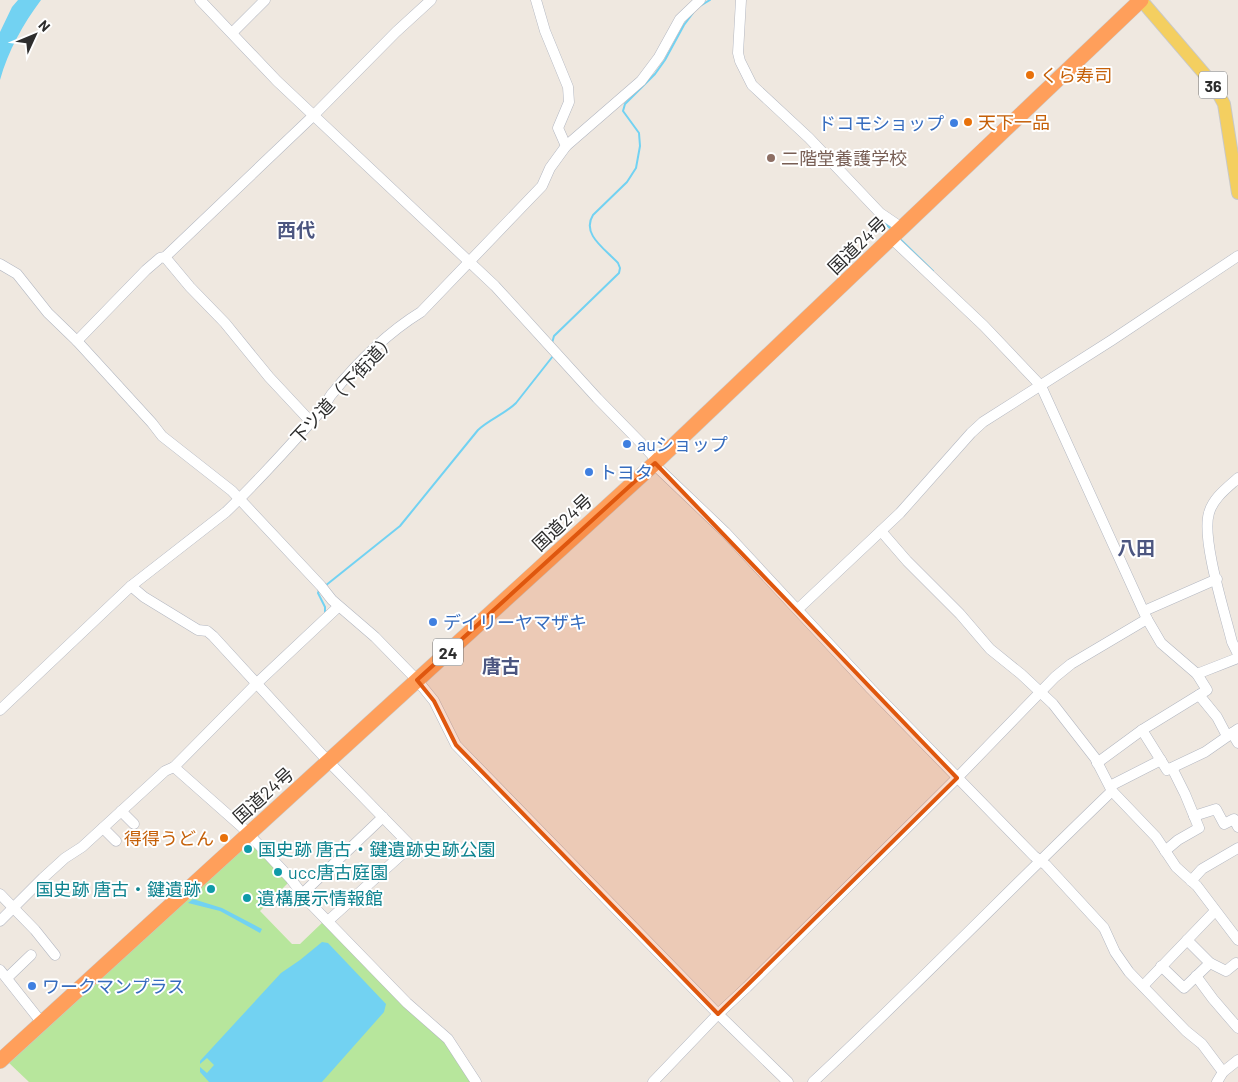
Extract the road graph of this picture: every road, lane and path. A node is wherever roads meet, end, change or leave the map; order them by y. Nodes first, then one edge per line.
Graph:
1 (200, 0) edge
2 (265, 0) edge
3 (431, 0) edge
4 (536, 0) edge
5 (700, 0) edge
6 (741, 0) edge
7 (1141, 0) edge
8 (232, 33) junction
9 (313, 116) junction
10 (566, 146) junction
11 (1238, 193) edge
12 (897, 233) junction
13 (1238, 256) edge
14 (165, 257) junction
15 (470, 261) junction
16 (0, 264) edge
17 (77, 341) junction
18 (1041, 386) junction
19 (311, 422) junction
20 (655, 463) junction
21 (1238, 478) edge
22 (239, 499) junction
23 (881, 531) junction
24 (1216, 579) junction
25 (131, 586) junction
26 (338, 606) junction
27 (798, 609) junction
28 (1145, 615) junction
29 (1238, 654) edge
30 (1238, 658) edge
31 (1197, 674) junction
32 (417, 680) junction
33 (256, 681) junction
34 (1041, 691) junction
35 (1199, 695) junction
36 (0, 710) edge
37 (1142, 730) junction
38 (1232, 733) edge
39 (1238, 743) edge
40 (1161, 760) junction
41 (329, 761) junction
42 (1097, 763) junction
43 (174, 767) junction
44 (1172, 768) junction
45 (957, 778) junction
46 (1111, 788) junction
47 (121, 811) junction
48 (1194, 816) junction
49 (383, 817) junction
50 (134, 824) dead end
51 (1238, 827) edge
52 (103, 828) junction
53 (248, 834) junction
54 (116, 841) dead end
55 (1238, 848) edge
56 (1165, 851) junction
57 (1040, 860) junction
58 (1191, 880) junction
59 (0, 894) edge
60 (302, 894) junction
61 (14, 906) junction
62 (1215, 911) junction
63 (0, 920) edge
64 (328, 922) junction
65 (1187, 940) junction
66 (1238, 940) edge
67 (31, 955) dead end
68 (56, 955) dead end
69 (1210, 963) junction
70 (1237, 964) edge
71 (1161, 966) junction
72 (3, 974) edge
73 (1196, 976) junction
74 (1142, 986) junction
75 (718, 1014) junction
76 (42, 1023) junction
77 (1238, 1028) edge
78 (1, 1059) edge
79 (1238, 1060) edge
80 (1223, 1072) junction
81 (476, 1082) edge
82 (653, 1082) edge
83 (788, 1082) edge
84 (813, 1082) edge
85 (1217, 1082) edge

1 - 8 street
2 - 8 street
3 - 9 street
4 - 10 street
5 - 10 street, 下ツ道（下街道）
6 - 12 street
7 - 11 main road, 36
7 - 12 highway, 国道24号 / 24
8 - 9 street
9 - 14 street
9 - 15 street
10 - 15 street, 下ツ道（下街道）
12 - 18 street
12 - 20 highway, 国道24号 / 24
13 - 18 street
14 - 17 street
14 - 19 street
15 - 19 street, 下ツ道（下街道）
15 - 20 street
16 - 17 street
17 - 22 street
18 - 23 street
18 - 28 street
19 - 22 street, 下ツ道（下街道）
20 - 27 street
20 - 32 highway, 国道24号 / 24
21 - 24 street
22 - 25 street, 下ツ道（下街道）
22 - 26 street
23 - 27 street
23 - 34 street
24 - 28 street
24 - 29 street
25 - 33 street
25 - 36 street, 下ツ道（下街道）
26 - 32 street
26 - 33 street
27 - 45 street
28 - 31 street
28 - 34 street
30 - 31 street
31 - 35 street
32 - 41 highway, 国道24号 / 24
32 - 75 street
33 - 41 street
33 - 43 street
34 - 42 street
34 - 45 street
35 - 37 street
35 - 38 street
37 - 40 street
37 - 42 street
38 - 39 street
38 - 44 street
40 - 44 street
40 - 46 street
41 - 49 street
41 - 53 highway, 国道24号 / 24
42 - 46 street
43 - 47 street
43 - 53 street
44 - 48 street
45 - 57 street
45 - 75 street
46 - 56 street
46 - 57 street
47 - 50 street
47 - 52 street
48 - 51 street
48 - 56 street
49 - 60 street
49 - 64 street
52 - 54 street
52 - 61 street
53 - 60 street
53 - 76 highway, 国道24号 / 24
55 - 58 street
56 - 58 street
57 - 74 street
57 - 84 street
58 - 62 street
59 - 61 street
60 - 64 street
61 - 63 street
61 - 68 street
62 - 65 street
62 - 66 street
64 - 81 street
65 - 69 street
65 - 71 street
67 - 72 street
69 - 70 street
69 - 73 street
71 - 73 street
71 - 74 street
72 - 76 street
73 - 77 street
74 - 80 street
75 - 82 street
75 - 83 street
76 - 78 highway, 国道24号 / 24
79 - 80 street
80 - 85 street

